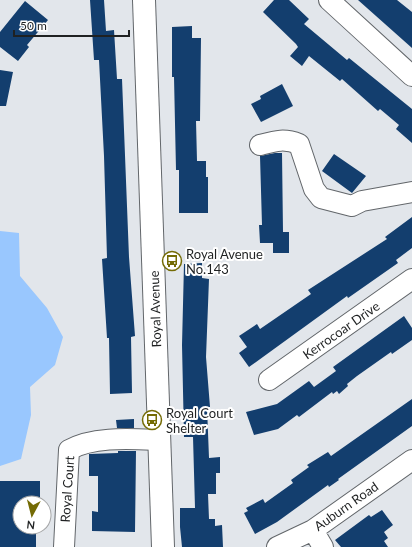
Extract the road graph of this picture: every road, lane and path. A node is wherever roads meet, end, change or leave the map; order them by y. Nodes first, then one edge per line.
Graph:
1 (144, 0) edge
2 (330, 0) edge
3 (412, 76) edge
4 (260, 145) dead end
5 (412, 192) edge
6 (412, 279) edge
7 (269, 380) dead end
8 (159, 440) junction
9 (412, 460) edge
10 (312, 530) junction
11 (64, 547) edge
12 (164, 547) edge
13 (277, 547) edge
14 (323, 547) edge

1 - 8 main road, Royal Avenue
2 - 3 street
4 - 5 street
6 - 7 street, Kerrocoar Drive
8 - 11 street, Royal Court
8 - 12 main road, Royal Avenue
9 - 10 street, Auburn Road
10 - 13 street, Auburn Road
10 - 14 street

